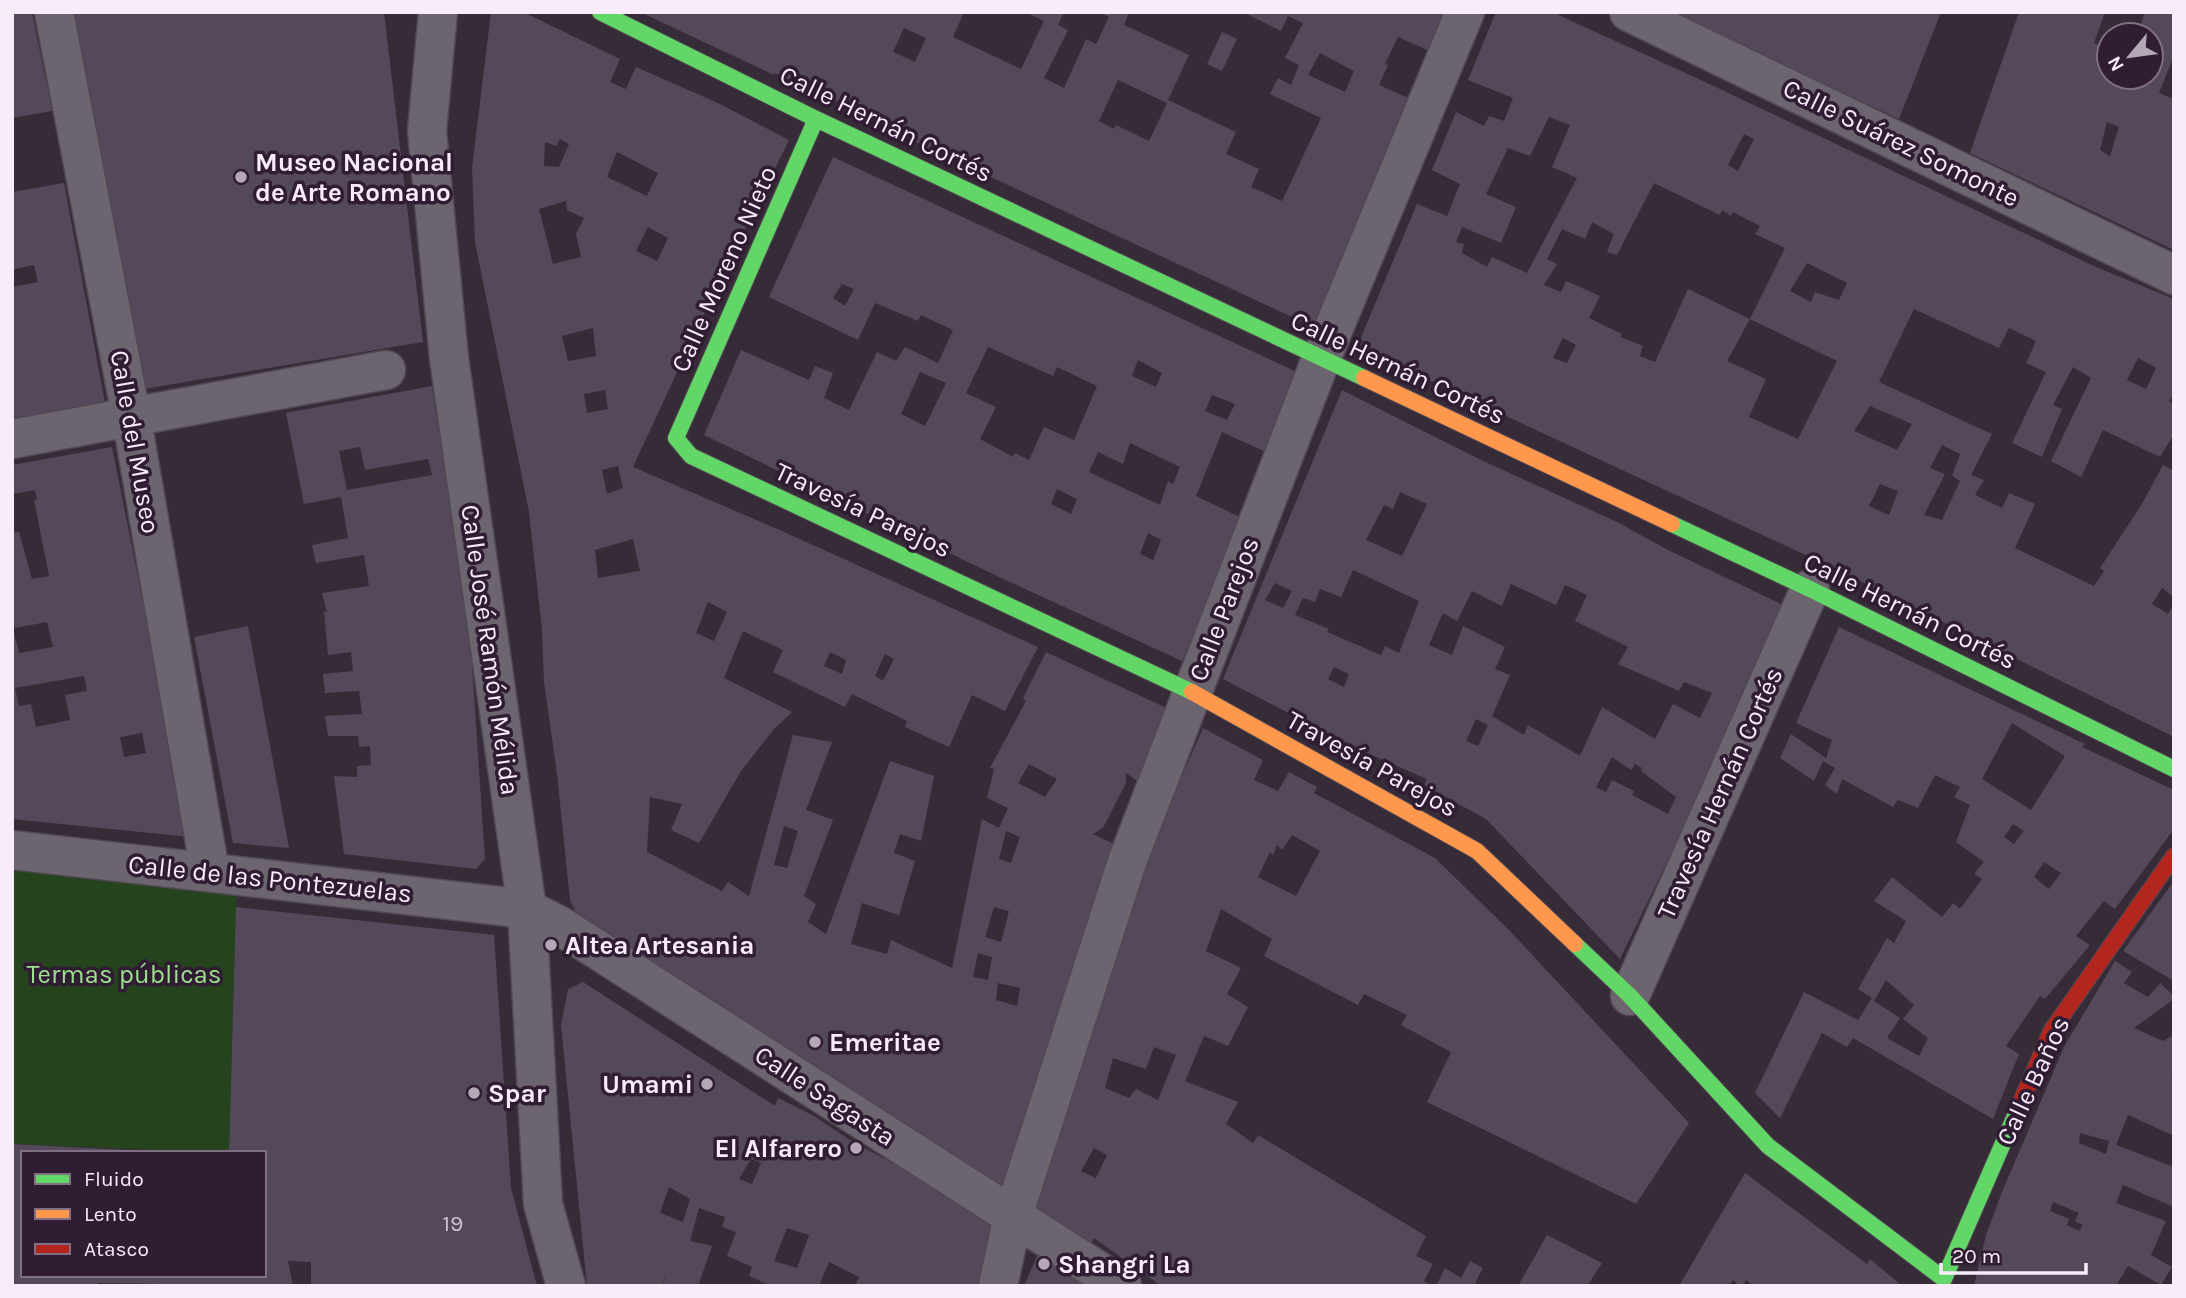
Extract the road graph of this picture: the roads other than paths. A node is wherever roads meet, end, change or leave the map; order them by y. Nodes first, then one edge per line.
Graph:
1 (54, 12) edge
2 (438, 12) edge
3 (600, 12) edge
4 (1465, 12) edge
5 (1629, 12) edge
6 (816, 119) junction
7 (2174, 275) edge
8 (1321, 359) junction
9 (386, 370) dead end
10 (131, 415) junction
11 (676, 438) joint
12 (12, 439) edge
13 (1810, 589) junction
14 (1192, 692) junction
15 (2174, 769) edge
16 (12, 850) edge
17 (2172, 860) edge
18 (210, 872) junction
19 (527, 909) junction
20 (1630, 996) junction
21 (1013, 1216) junction
22 (1944, 1282) edge
23 (566, 1286) edge
24 (998, 1286) edge
25 (1122, 1286) edge

1 - 10 street, Calle del Museo
2 - 19 street, Calle José Ramón Mélida
3 - 6 street, Calle Hernán Cortés
4 - 8 street, Calle Parejos
5 - 7 street, Calle Suárez Somonte
6 - 8 street, Calle Hernán Cortés
6 - 11 street, Calle Moreno Nieto
8 - 13 street, Calle Hernán Cortés
8 - 14 street, Calle Parejos
9 - 10 street
10 - 12 street
10 - 18 street, Calle del Museo
11 - 14 street, Travesía Parejos
13 - 15 street, Calle Hernán Cortés
13 - 20 street, Travesía Hernán Cortés
14 - 20 street, Travesía Parejos
14 - 21 street, Calle Parejos
16 - 18 street, Calle de las Pontezuelas
17 - 22 street, Calle Baños
18 - 19 street, Calle de las Pontezuelas
19 - 21 street, Calle Sagasta
19 - 23 street, Calle José Ramón Mélida
20 - 22 street, Travesía Parejos
21 - 24 street, Calle Parejos
21 - 25 street, Calle Sagasta

